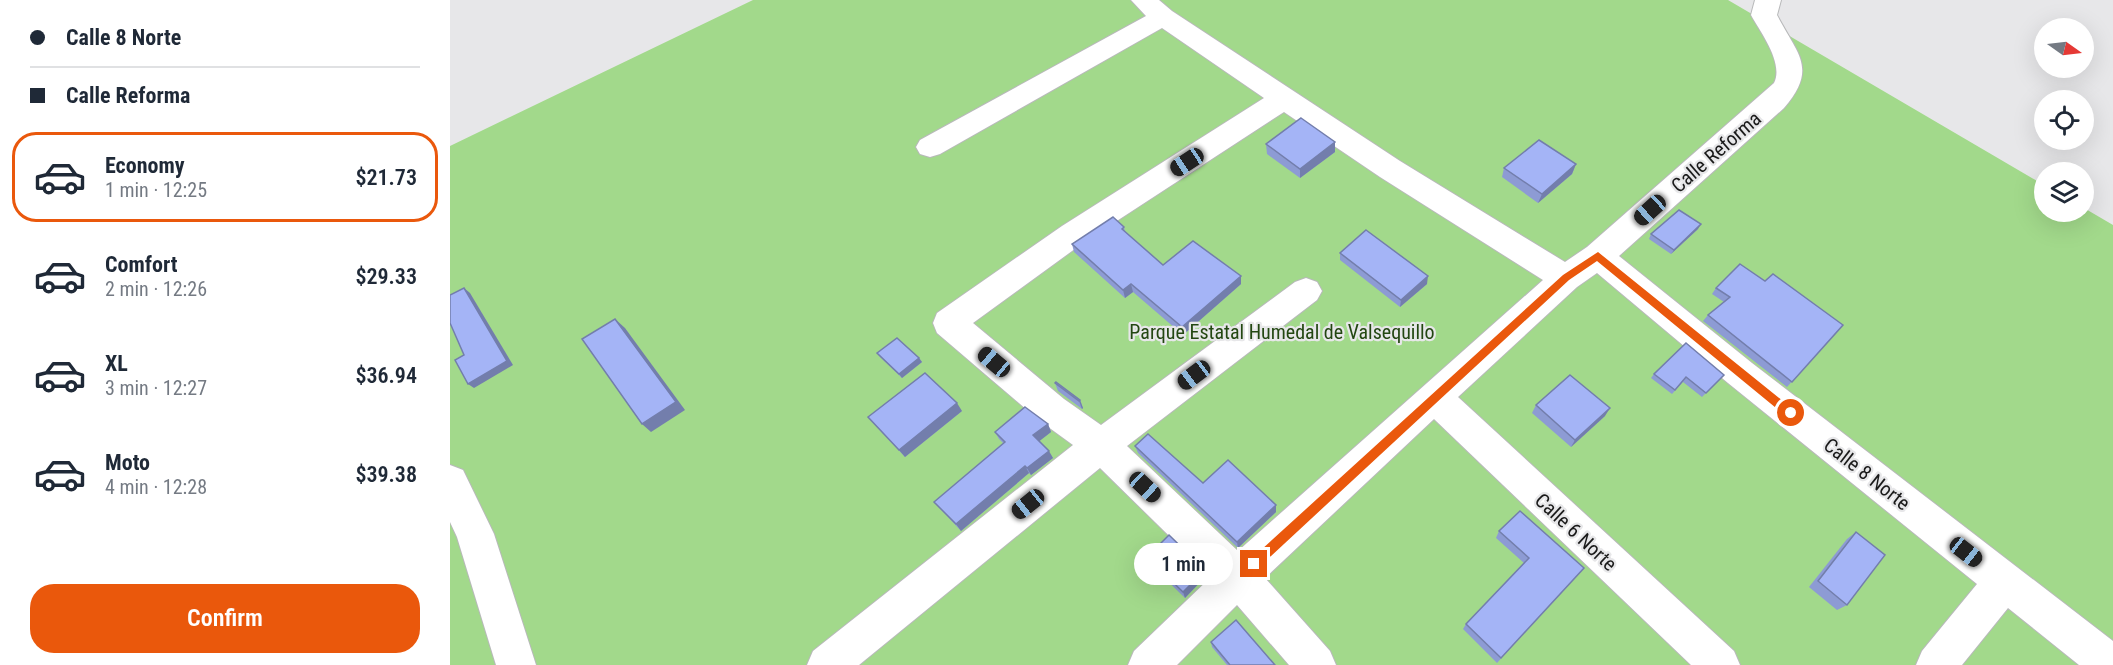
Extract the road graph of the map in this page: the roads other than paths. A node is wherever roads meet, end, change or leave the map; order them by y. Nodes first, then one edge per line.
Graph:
1 (1768, 0) edge
2 (1153, 8) edge
3 (1285, 98) junction
4 (930, 147) dead end
5 (1598, 256) junction
6 (1566, 278) junction
7 (1306, 291) dead end
8 (1434, 398) junction
9 (1101, 445) junction
10 (450, 482) edge
11 (1239, 578) junction
12 (2004, 582) junction
13 (516, 665) edge
14 (827, 665) edge
15 (1148, 665) edge
16 (1316, 665) edge
17 (1720, 665) edge
18 (1936, 665) edge
19 (2111, 665) edge

1 - 5 street, Calle Reforma
2 - 3 street
2 - 4 street
3 - 6 street
3 - 9 street
5 - 6 street, Calle Reforma
5 - 12 street, Calle 8 Norte
6 - 8 street, Calle Reforma
7 - 9 street
8 - 11 street, Calle Reforma
8 - 17 street, Calle 6 Norte
9 - 11 street
9 - 14 street
10 - 13 street
11 - 15 street, Calle Reforma
11 - 16 street
12 - 18 street
12 - 19 street, Calle 8 Norte

